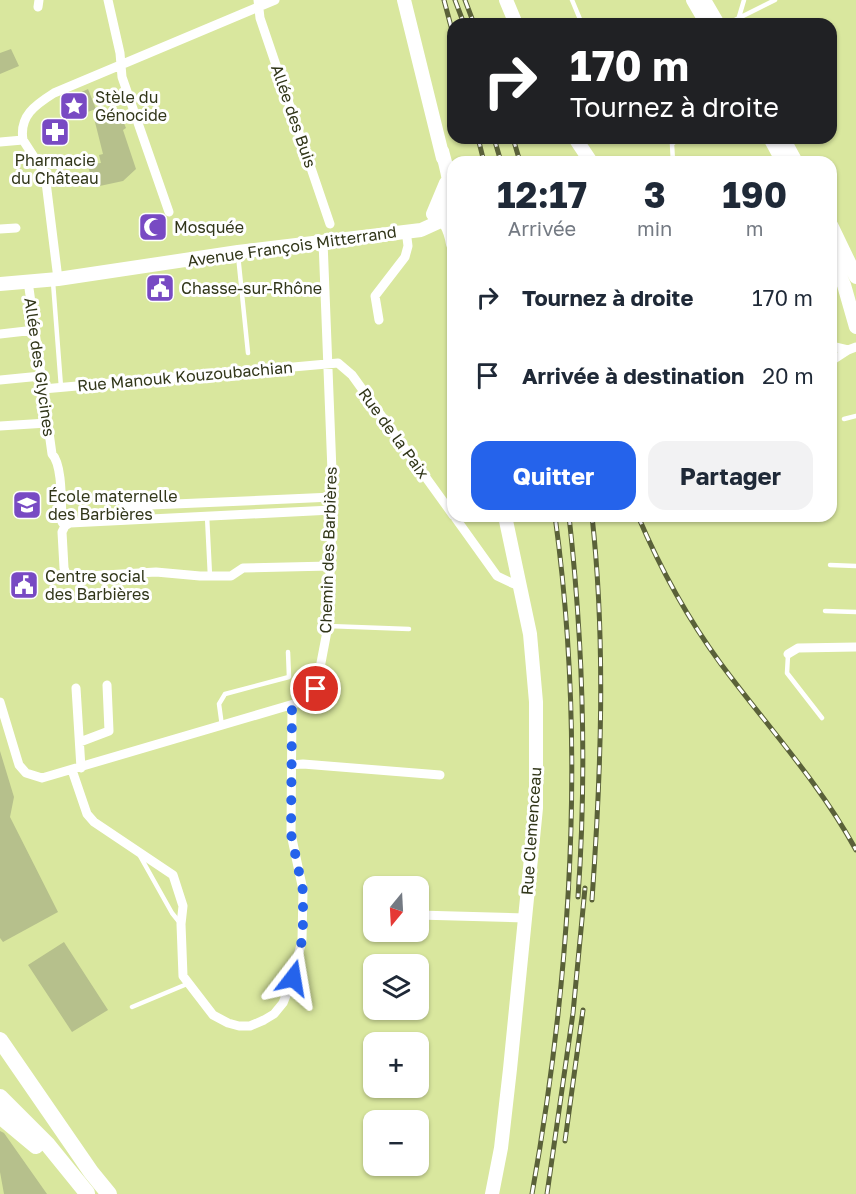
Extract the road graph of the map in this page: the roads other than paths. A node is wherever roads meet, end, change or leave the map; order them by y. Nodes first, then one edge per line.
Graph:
1 (108, 0) edge
2 (275, 0) edge
3 (404, 0) edge
4 (506, 0) edge
5 (572, 0) edge
6 (744, 0) edge
7 (775, 0) edge
8 (698, 2) edge
9 (259, 4) edge
10 (739, 17) joint
11 (514, 18) edge
12 (580, 18) edge
13 (705, 18) edge
14 (709, 18) edge
15 (713, 18) edge
16 (121, 64) junction
17 (23, 140) junction
18 (0, 142) edge
19 (442, 151) junction
20 (447, 167) edge
21 (447, 211) edge
22 (169, 212) dead end
23 (438, 217) junction
24 (330, 224) dead end
25 (16, 228) dead end
26 (447, 228) edge
27 (0, 229) edge
28 (406, 230) junction
29 (837, 237) edge
30 (323, 241) junction
31 (238, 252) junction
32 (837, 269) edge
33 (856, 277) edge
34 (56, 279) junction
35 (28, 281) junction
36 (0, 284) edge
37 (379, 320) dead end
38 (856, 327) edge
39 (34, 330) junction
40 (0, 334) edge
41 (837, 347) edge
42 (852, 348) edge
43 (248, 352) dead end
44 (837, 357) edge
45 (328, 364) junction
46 (41, 376) junction
47 (0, 380) edge
48 (61, 387) junction
49 (43, 388) junction
50 (856, 416) edge
51 (844, 419) dead end
52 (47, 423) junction
53 (0, 426) edge
54 (333, 497) junction
55 (128, 506) dead end
56 (447, 507) edge
57 (332, 510) junction
58 (207, 516) junction
59 (458, 522) edge
60 (506, 522) edge
61 (65, 526) junction
62 (830, 565) dead end
63 (330, 566) junction
64 (856, 566) edge
65 (210, 576) junction
66 (521, 584) junction
67 (825, 610) dead end
68 (856, 612) edge
69 (328, 626) junction
70 (409, 629) dead end
71 (856, 647) edge
72 (288, 652) dead end
73 (788, 654) joint
74 (107, 685) dead end
75 (76, 688) dead end
76 (0, 702) edge
77 (292, 705) junction
78 (822, 718) dead end
79 (222, 726) junction
80 (80, 742) junction
81 (291, 765) junction
82 (76, 769) junction
83 (440, 775) dead end
84 (137, 850) junction
85 (429, 915) edge
86 (525, 918) junction
87 (181, 924) junction
88 (187, 984) junction
89 (132, 1007) dead end
90 (0, 1040) edge
91 (0, 1097) edge
92 (0, 1116) edge
93 (88, 1193) edge
94 (109, 1194) edge
95 (492, 1194) edge

1 - 16 street
2 - 9 street
3 - 19 street
4 - 11 street
5 - 12 lane
6 - 10 lane
7 - 10 lane
8 - 13 street
8 - 14 street
8 - 15 street
9 - 16 street
9 - 24 street, Allée des Buis
16 - 17 street
16 - 22 street
17 - 18 street
17 - 34 street
19 - 20 street
19 - 23 street
21 - 23 street
23 - 26 street
23 - 28 street, Avenue François Mitterrand
25 - 27 street
28 - 30 street, Avenue François Mitterrand
28 - 37 street
29 - 33 street
30 - 31 street, Avenue François Mitterrand
30 - 45 street, Chemin des Barbières
31 - 34 street, Avenue François Mitterrand
31 - 43 lane
32 - 38 street
34 - 35 street, Avenue François Mitterrand
34 - 48 lane
35 - 36 street, Avenue François Mitterrand
35 - 39 street, Allée des Glycines
39 - 40 street
39 - 46 street, Allée des Glycines
41 - 42 street
42 - 44 street
45 - 48 street, Rue Manouk Kouzoubachian
45 - 54 street, Chemin des Barbières
45 - 56 street, Rue de la Paix
46 - 47 street
46 - 49 street, Allée des Glycines
48 - 49 street, Rue Manouk Kouzoubachian
49 - 52 street, Allée des Glycines
50 - 51 lane
52 - 53 street
52 - 61 street, Allée des Glycines
54 - 55 street
54 - 57 street, Chemin des Barbières
57 - 58 street
57 - 63 street, Chemin des Barbières
58 - 61 street
58 - 65 lane
59 - 66 street, Rue de la Paix
60 - 66 street, Rue Clemenceau
61 - 65 street, Allée des Glycines
62 - 64 lane
63 - 65 street
63 - 69 street, Chemin des Barbières
66 - 86 street, Rue Clemenceau
67 - 68 lane
69 - 70 lane
69 - 77 street, Chemin des Barbières
71 - 73 street
72 - 79 lane
73 - 78 lane
74 - 80 street
75 - 80 street
76 - 82 street, Chemin des Barbières
77 - 79 street, Chemin des Barbières
77 - 81 street
79 - 82 street, Chemin des Barbières
80 - 82 street
81 - 83 street
81 - 88 street
82 - 84 street
84 - 87 lane
84 - 87 street
85 - 86 street
86 - 95 street, Rue Clemenceau
87 - 88 street
88 - 89 lane
90 - 94 highway
91 - 93 highway
92 - 93 highway

